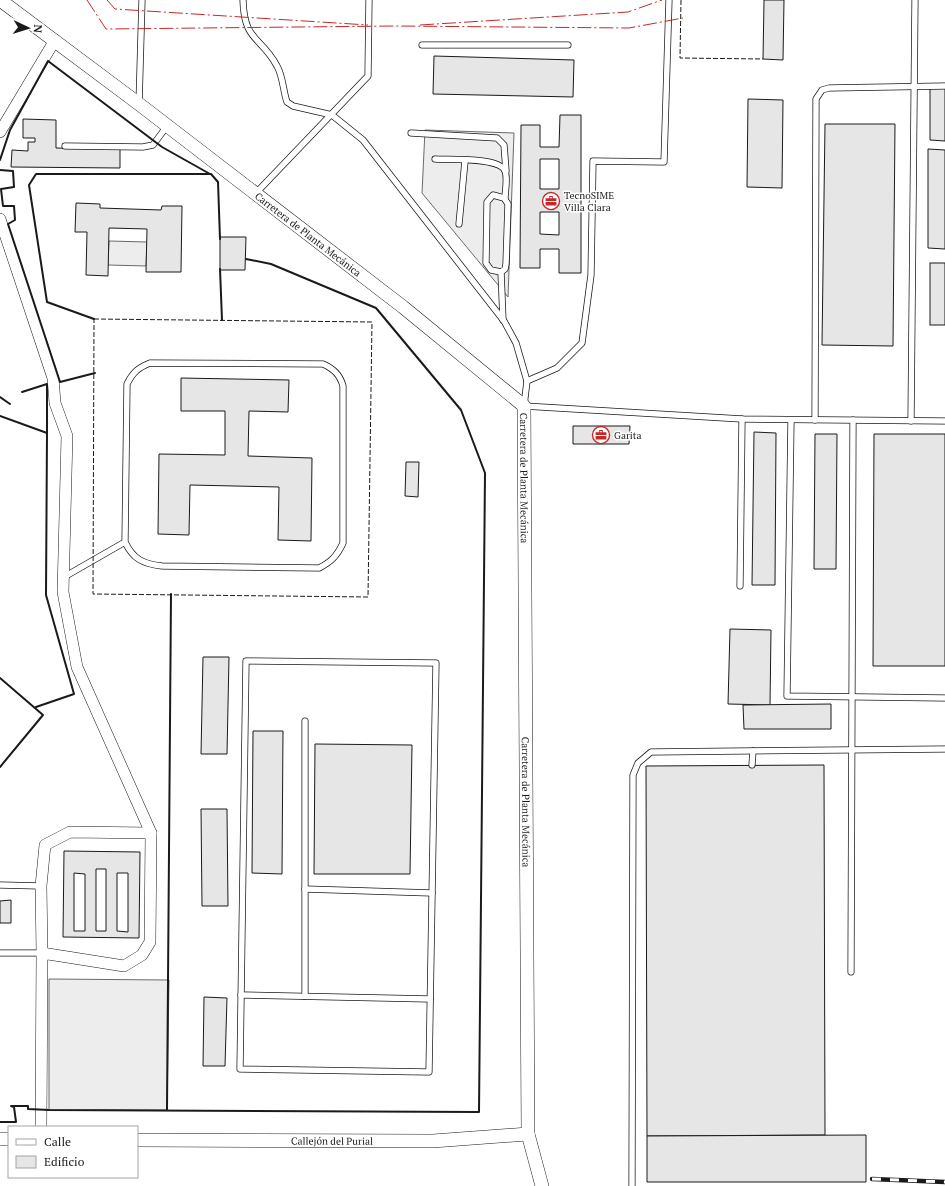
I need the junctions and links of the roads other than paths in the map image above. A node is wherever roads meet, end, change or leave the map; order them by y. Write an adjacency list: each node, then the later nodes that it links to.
1 (0, 0): 7 (street, Carretera de Planta Mecánica)
2 (142, 0): 12 (lane)
3 (243, 0): 13 (lane)
4 (369, 0): 13 (lane)
5 (669, 0): 27 (lane)
6 (915, 0): 10 (lane)
7 (55, 40): 12 (street, Carretera de Planta Mecánica); 15 (street)
8 (422, 45): 9 (lane)
9 (568, 45)
10 (914, 86): 11 (lane); 31 (lane); 33 (lane)
11 (945, 86)
12 (139, 104): 14 (street, Carretera de Planta Mecánica)
13 (332, 115): 21 (lane); 26 (lane)
14 (168, 126): 17 (lane); 21 (street, Carretera de Planta Mecánica)
15 (0, 132)
16 (411, 133): 20 (lane)
17 (65, 146)
18 (435, 159): 19 (lane)
19 (464, 160): 20 (lane); 24 (lane)
20 (506, 171): 22 (lane)
21 (256, 194): 28 (street, Carretera de Planta Mecánica)
22 (505, 199): 25 (lane); 25 (lane)
23 (0, 219): 36 (street)
24 (458, 224)
25 (501, 272): 26 (lane)
26 (504, 321): 27 (lane)
27 (527, 381): 28 (lane)
28 (524, 406): 29 (lane); 57 (street, Carretera de Planta Mecánica)
29 (742, 419): 30 (lane); 37 (lane)
30 (791, 420): 31 (lane); 38 (lane)
31 (815, 420): 32 (lane)
32 (853, 420): 33 (lane); 38 (lane)
33 (911, 421): 34 (lane)
34 (945, 422)
35 (125, 542): 35 (lane); 36 (lane)
36 (64, 577): 45 (street)
37 (740, 586)
38 (852, 696): 39 (lane); 42 (lane)
39 (945, 698)
40 (305, 721): 48 (lane)
41 (945, 749): 42 (lane)
42 (852, 750): 43 (lane); 52 (lane)
43 (753, 751): 44 (lane); 60 (lane)
44 (752, 765)
45 (151, 833): 47 (street); 51 (street)
46 (0, 885): 47 (lane)
47 (41, 886): 51 (street)
48 (305, 889): 49 (lane); 54 (lane)
49 (432, 893): 53 (lane); 55 (lane)
50 (0, 953): 51 (lane)
51 (42, 953): 56 (street)
52 (850, 972)
53 (241, 995): 54 (lane); 55 (lane)
54 (305, 996): 55 (lane)
55 (430, 999)
56 (42, 1126)
57 (528, 1134): 58 (street, Callejón del Purial); 59 (street, Carretera de Planta Mecánica)
58 (138, 1140)
59 (542, 1186)
60 (632, 1186)

